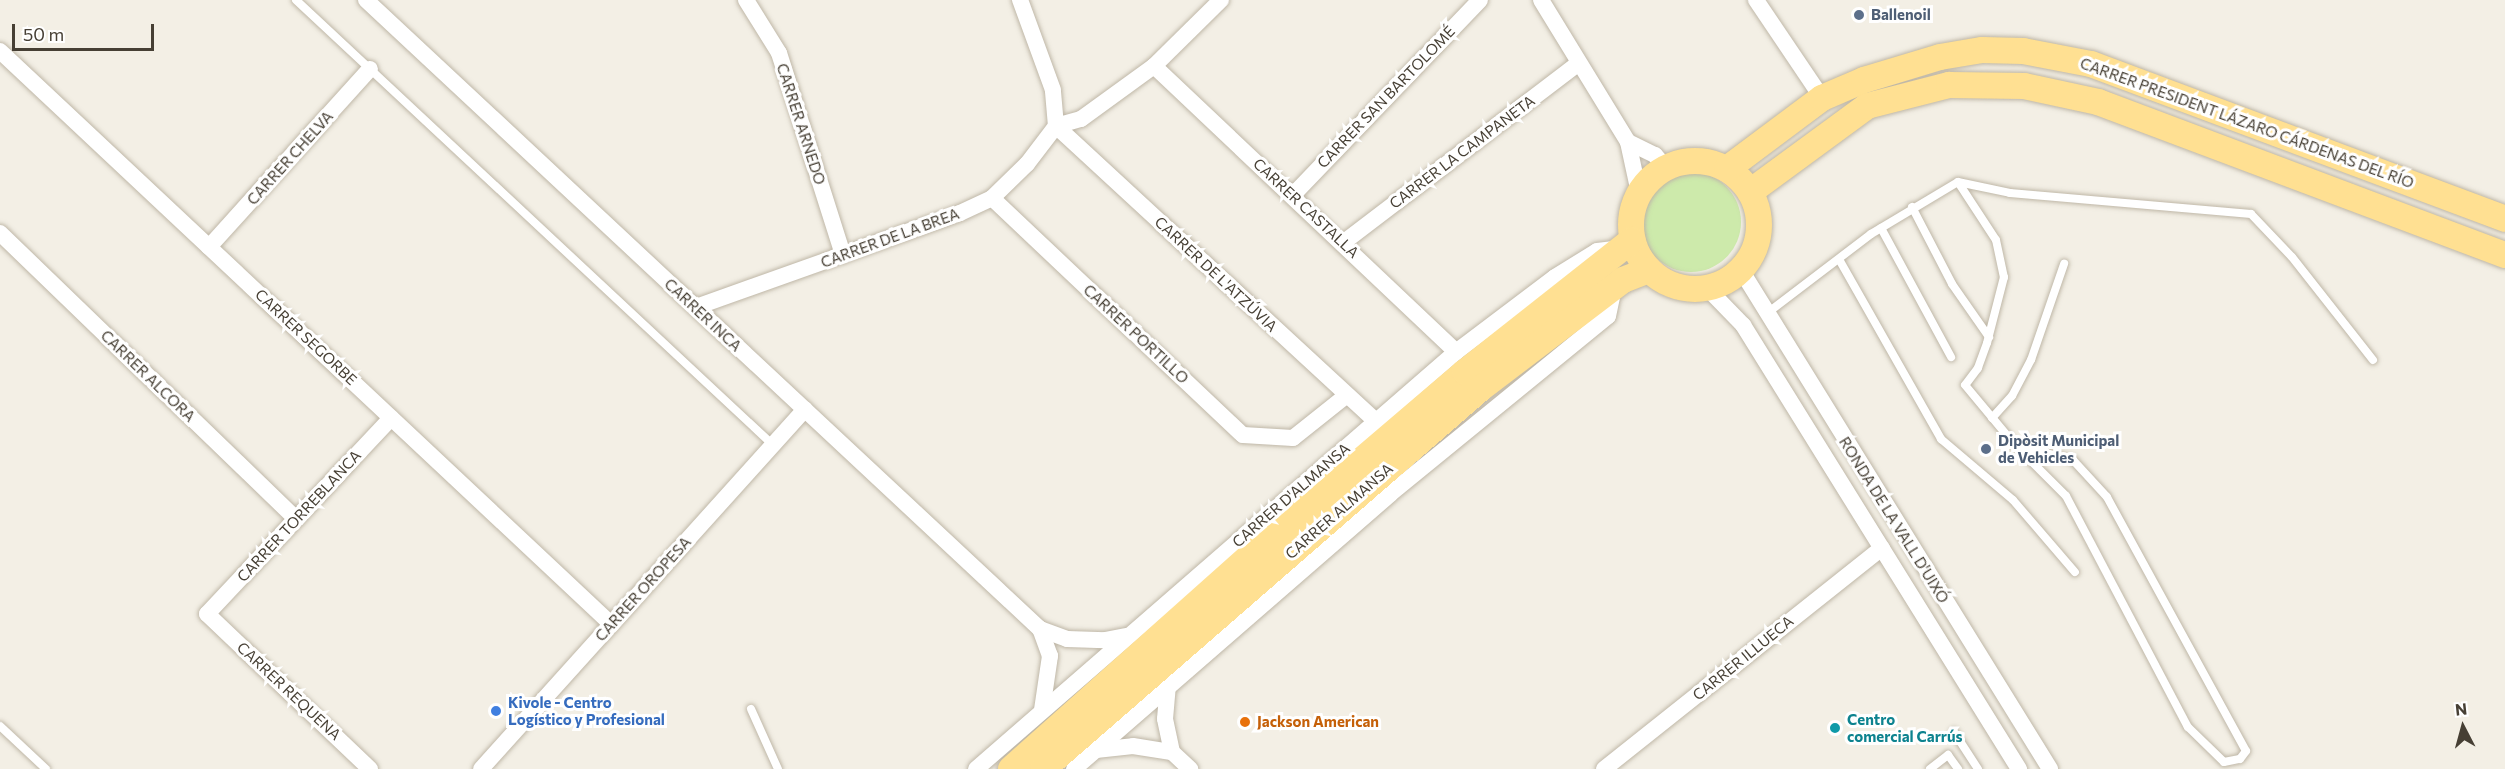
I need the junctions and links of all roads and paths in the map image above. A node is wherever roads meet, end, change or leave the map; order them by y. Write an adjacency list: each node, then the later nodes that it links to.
1 (296, 0): 12 (lane)
2 (366, 0): 38 (street, CARRER INCA)
3 (746, 0): 30 (street, CARRER ARNEDO)
4 (1020, 0): 14 (street)
5 (1221, 0): 11 (street)
6 (1480, 0): 21 (street, CARRER SAN BARTOLOMÉ)
7 (1540, 0): 10 (street)
8 (1756, 0): 13 (street)
9 (0, 51): 29 (street, CARRER SEGORBE)
10 (1579, 63): 15 (street); 27 (street, CARRER LA CAMPANETA)
11 (1154, 66): 14 (street); 21 (street, CARRER CASTALLA)
12 (370, 69): 29 (street, CARRER CHELVA); 49 (lane)
13 (1822, 98): 17 (main road, CARRER PRESIDENT LÁZARO CÁRDENAS DEL RÍO); 24 (main road, CARRER PRESIDENT LÁZARO CÁRDENAS DEL RÍO)
14 (1056, 126): 22 (street, CARRER DE LA BREA); 44 (street, CARRER DE L'ATZÚVIA)
15 (1628, 142): 16 (street); 20 (street)
16 (1665, 167): 17 (main road); 20 (main road)
17 (1727, 169): 19 (main road)
18 (1958, 182): 23 (lane); 40 (lane); 43 (lane)
19 (1750, 192): 31 (main road, CARRER PRESIDENT LÁZARO CÁRDENAS DEL RÍO); 35 (main road)
20 (1638, 193): 28 (main road)
21 (1293, 195): 27 (street, CARRER CASTALLA)
22 (992, 198): 30 (street, CARRER DE LA BREA); 44 (street, CARRER PORTILLO)
23 (1912, 207): 25 (lane); 40 (lane)
24 (2505, 219)
25 (1881, 228): 32 (lane); 42 (lane)
26 (0, 233): 51 (street, CARRER ALCORA)
27 (1344, 242): 41 (street, CARRER CASTALLA)
28 (1627, 244): 34 (main road); 41 (street, CARRER D'ALMANSA); 70 (main road, CARRER D'ALMANSA)
29 (209, 247): 46 (street, CARRER SEGORBE)
30 (843, 255): 38 (street, CARRER DE LA BREA)
31 (2505, 255)
32 (1840, 261): 39 (lane); 53 (lane)
33 (2064, 264): 47 (lane)
34 (1648, 270): 36 (main road, CARRER ALMANSA); 37 (main road)
35 (1741, 270): 37 (main road); 39 (street, RONDA DE LA VALL D'UIXÓ)
36 (1614, 288): 58 (street); 71 (main road, CARRER ALMANSA)
37 (1707, 288): 52 (street, RONDA DE LA VALL D'UIXÓ)
38 (696, 307): 45 (street, CARRER INCA)
39 (1766, 315): 79 (street, RONDA DE LA VALL D'UIXÓ)
40 (1989, 337): 47 (lane)
41 (1456, 352): 48 (street, CARRER D'ALMANSA)
42 (1951, 357)
43 (2373, 360)
44 (1347, 395): 48 (street, CARRER DE L'ATZÚVIA)
45 (805, 409): 49 (street, CARRER OROPESA); 56 (street, CARRER INCA)
46 (391, 418): 51 (street, CARRER TORREBLANCA); 55 (street, CARRER SEGORBE)
47 (1992, 418): 50 (lane)
48 (1376, 421): 57 (street, CARRER D'ALMANSA)
49 (773, 445): 55 (street, CARRER OROPESA)
50 (2015, 445): 50 (lane)
51 (296, 519): 54 (street, CARRER TORREBLANCA)
52 (1882, 548): 74 (street, CARRER ILLUECA); 78 (street, RONDA DE LA VALL D'UIXÓ)
53 (2075, 572)
54 (207, 614): 66 (street, CARRER REQUENA)
55 (611, 624): 67 (street, CARRER OROPESA)
56 (1040, 629): 57 (street); 60 (street)
57 (1130, 635): 60 (street, CARRER D'ALMANSA)
58 (1168, 687): 63 (street); 64 (street)
59 (751, 709): 68 (lane)
60 (1041, 710): 69 (street, CARRER D'ALMANSA)
61 (0, 726): 65 (lane)
62 (1954, 732): 77 (lane)
63 (1096, 750): 64 (street); 72 (street)
64 (1172, 752): 73 (street)
65 (46, 769)
66 (370, 769)
67 (481, 769)
68 (778, 769)
69 (976, 769)
70 (1011, 769)
71 (1043, 769)
72 (1074, 769)
73 (1190, 769)
74 (1604, 769)
75 (1930, 769): 76 (lane)
76 (1958, 769)
77 (1978, 769)
78 (2019, 769)
79 (2050, 769)

